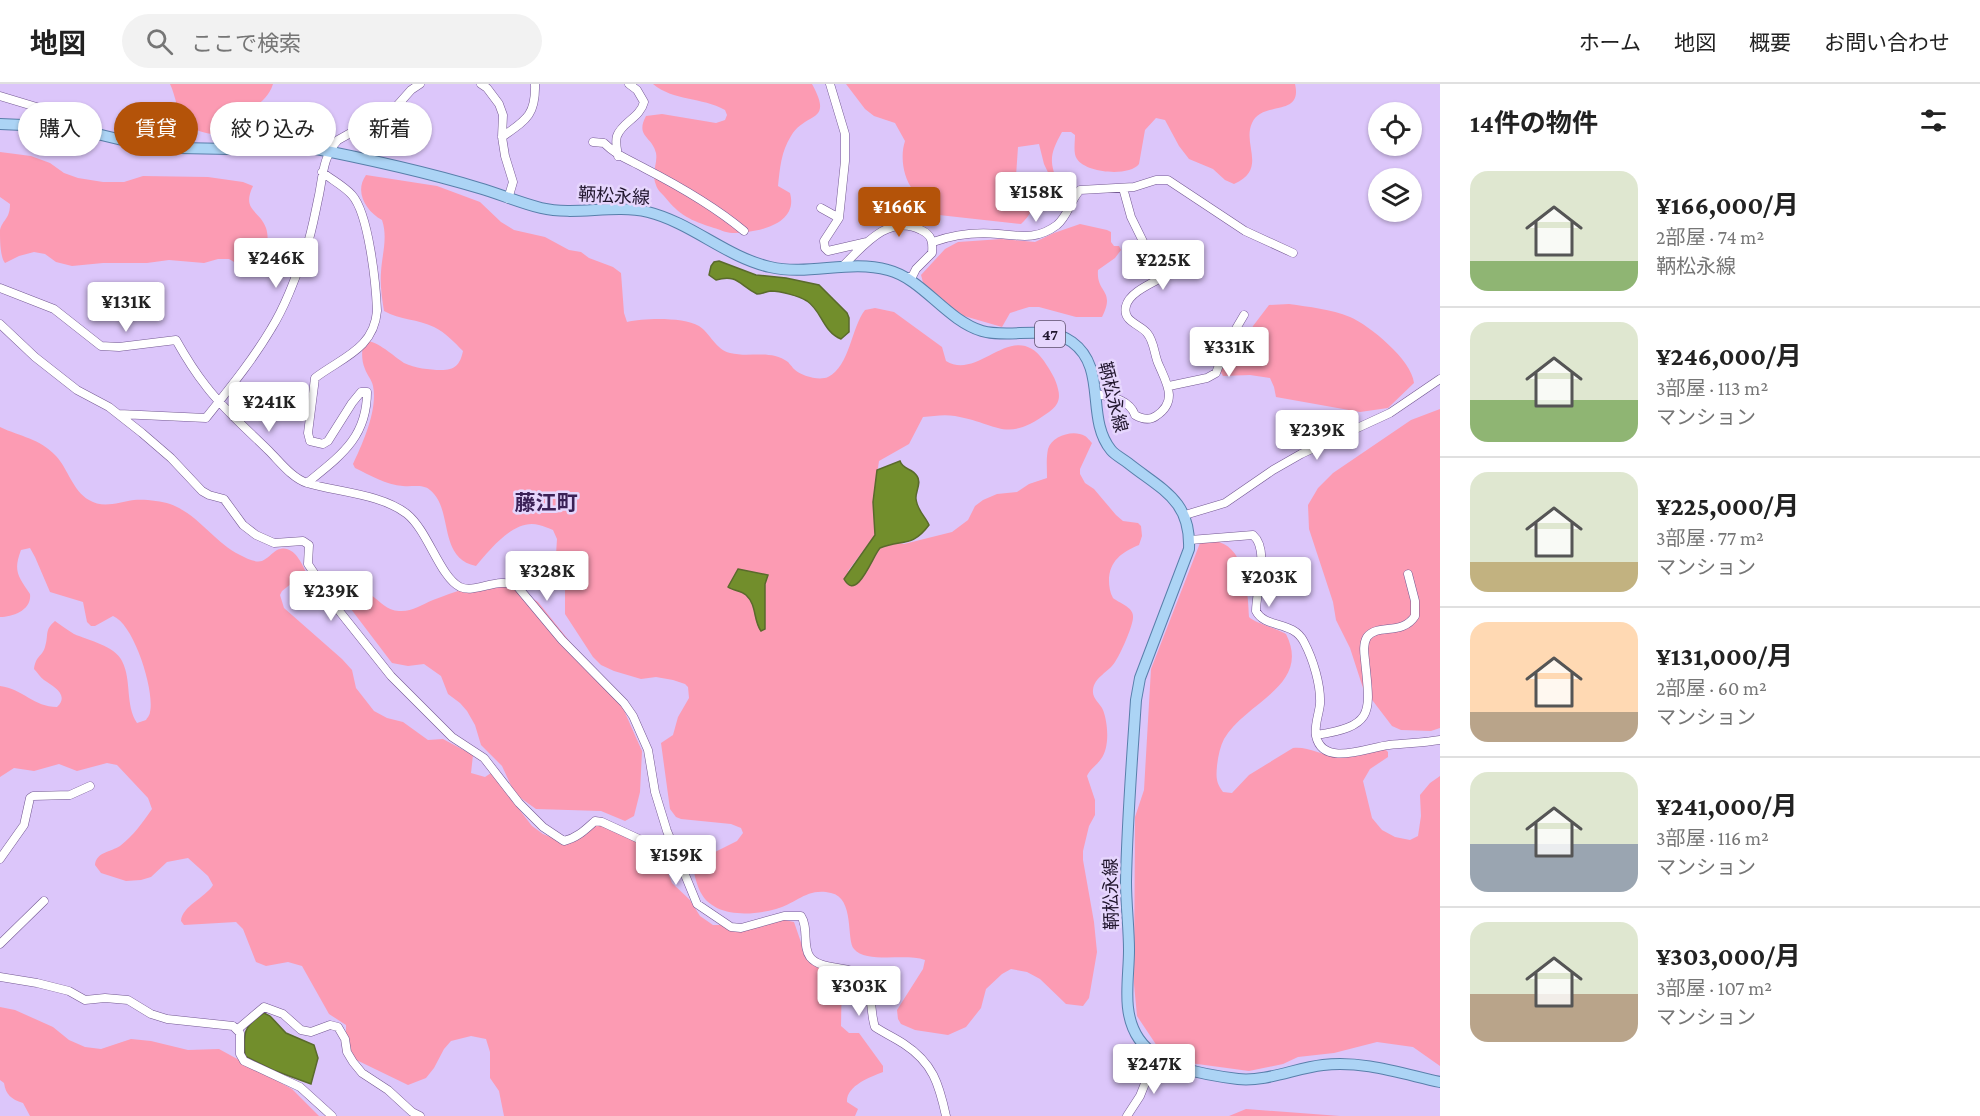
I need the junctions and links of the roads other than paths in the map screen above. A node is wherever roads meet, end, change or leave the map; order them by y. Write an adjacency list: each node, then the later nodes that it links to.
1 (420, 84): 12 (street)
2 (481, 84): 11 (street)
3 (535, 84): 11 (street)
4 (629, 84): 17 (street)
5 (830, 84): 22 (street)
6 (0, 96): 7 (street)
7 (20, 102)
8 (0, 124): 9 (main road, 鞆松永線 / 47)
9 (18, 125)
10 (102, 135): 14 (main road, 鞆松永線 / 47)
11 (502, 137): 20 (street)
12 (336, 142)
13 (593, 142): 17 (street)
14 (210, 149)
15 (336, 153): 20 (main road, 鞆松永線 / 47)
16 (327, 156): 18 (street)
17 (618, 156): 23 (street)
18 (322, 172): 35 (street); 37 (street)
19 (1123, 188): 25 (street); 26 (street); 33 (street)
20 (508, 199): 27 (main road, 鞆松永線 / 47)
21 (821, 208): 22 (street)
22 (839, 218): 24 (street)
23 (744, 231)
24 (867, 242): 25 (street); 27 (street)
25 (933, 242): 28 (street)
26 (1293, 253)
27 (841, 268): 28 (main road, 鞆松永線 / 47)
28 (904, 276): 34 (main road, 鞆松永線 / 47)
29 (0, 288): 35 (street)
30 (1244, 315): 33 (street)
31 (1, 327): 36 (street)
32 (1440, 379): 38 (street)
33 (1169, 386): 34 (street)
34 (1096, 394): 38 (main road, 鞆松永線 / 47)
35 (219, 402): 36 (street); 37 (street)
36 (118, 414): 44 (street)
37 (307, 483): 44 (street)
38 (1185, 515): 39 (main road, 鞆松永線 / 47)
39 (1190, 540): 41 (street); 50 (main road, 鞆松永線 / 47)
40 (1408, 574): 41 (street)
41 (1316, 735): 42 (street)
42 (1440, 740)
43 (90, 786): 45 (street)
44 (676, 856): 54 (street)
45 (0, 859)
46 (44, 901): 47 (street)
47 (0, 944)
48 (0, 977): 49 (street)
49 (238, 1029): 52 (street); 53 (street)
50 (1174, 1064): 51 (main road, 鞆松永線 / 47); 55 (street)
51 (1440, 1082)
52 (332, 1116)
53 (420, 1116)
54 (946, 1116)
55 (1127, 1116)

